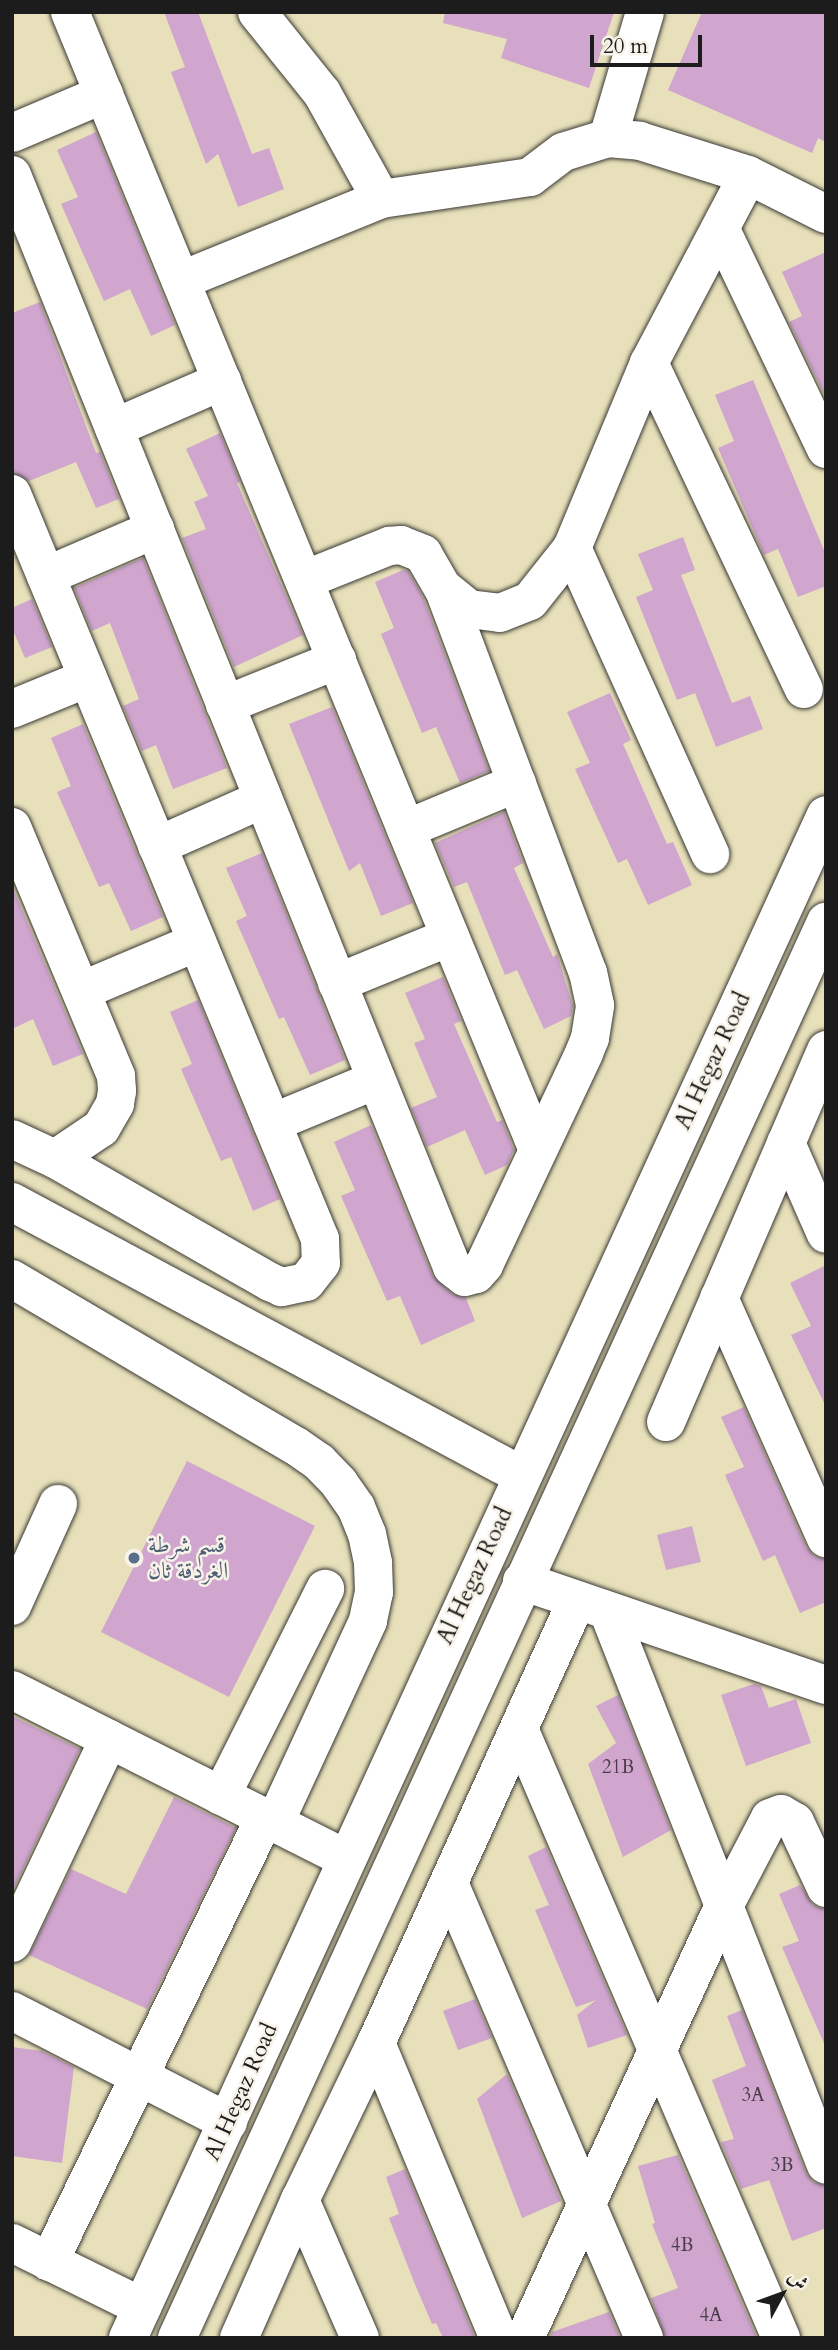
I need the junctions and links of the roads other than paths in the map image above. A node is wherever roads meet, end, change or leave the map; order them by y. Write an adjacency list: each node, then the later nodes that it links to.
1 (70, 12): 4 (street)
2 (257, 12): 9 (street)
3 (645, 12): 6 (street)
4 (104, 94): 5 (street); 12 (street)
5 (12, 133)
6 (608, 138): 8 (street); 9 (street)
7 (12, 175): 15 (street)
8 (748, 175): 10 (street); 11 (street)
9 (381, 199): 12 (street)
10 (826, 214)
11 (721, 230): 13 (street); 16 (street)
12 (183, 279): 14 (street)
13 (649, 363): 19 (street); 25 (street)
14 (222, 381): 15 (street); 21 (street)
15 (114, 428): 18 (street)
16 (826, 449)
17 (12, 494): 20 (street)
18 (155, 529): 20 (street); 26 (street)
19 (572, 548): 22 (street); 34 (street)
20 (46, 576): 24 (street)
21 (304, 580): 22 (street); 23 (street)
22 (443, 588): 28 (street)
23 (337, 660): 26 (street); 32 (street)
24 (88, 678): 27 (street); 33 (street)
25 (804, 689)
26 (225, 705): 29 (street)
27 (12, 709)
28 (517, 783): 32 (street); 45 (street)
29 (263, 799): 33 (street); 38 (street)
30 (826, 815): 52 (street, Al Hegaz Road)
31 (12, 827): 39 (street)
32 (406, 829): 36 (street)
33 (157, 846): 37 (street)
34 (710, 854)
35 (826, 922): 55 (street, Al Hegaz Road)
36 (450, 937): 38 (street); 45 (street)
37 (197, 942): 39 (street); 42 (street)
38 (337, 983): 41 (street)
39 (81, 991): 46 (street)
40 (826, 1049): 44 (street)
41 (376, 1080): 42 (street); 45 (street)
42 (272, 1124): 46 (street)
43 (12, 1139): 46 (street)
44 (786, 1143): 48 (street); 50 (street)
45 (538, 1150)
46 (55, 1159)
47 (12, 1202): 52 (street)
48 (826, 1234)
49 (12, 1279): 64 (street)
50 (719, 1298): 51 (street); 54 (street)
51 (666, 1422)
52 (521, 1475): 65 (street, Al Hegaz Road)
53 (58, 1504): 58 (street)
54 (826, 1538)
55 (522, 1581): 57 (street); 81 (street, Al Hegaz Road)
56 (325, 1589): 63 (street)
57 (592, 1605): 59 (street); 61 (street); 68 (street)
58 (12, 1606)
59 (826, 1685)
60 (12, 1690): 62 (street)
61 (520, 1731): 66 (street); 72 (street)
62 (108, 1739): 63 (street); 69 (street)
63 (221, 1796): 64 (street)
64 (269, 1821): 65 (street); 73 (street)
65 (345, 1859): 74 (street, Al Hegaz Road)
66 (449, 1883): 71 (street); 77 (street)
67 (826, 1888): 68 (street)
68 (724, 1906): 72 (street); 75 (street)
69 (12, 1942)
70 (12, 2011): 73 (street)
71 (376, 2043): 76 (street); 84 (street)
72 (657, 2053): 77 (street); 87 (street)
73 (139, 2076): 74 (street); 79 (street)
74 (228, 2122): 80 (street, Al Hegaz Road)
75 (826, 2165)
76 (300, 2200): 82 (street); 83 (street)
77 (587, 2204): 85 (street); 86 (street)
78 (12, 2243): 79 (street)
79 (50, 2262): 80 (street)
80 (135, 2322)
81 (177, 2338)
82 (239, 2338)
83 (360, 2338)
84 (499, 2338)
85 (525, 2338)
86 (644, 2338)
87 (781, 2338)

